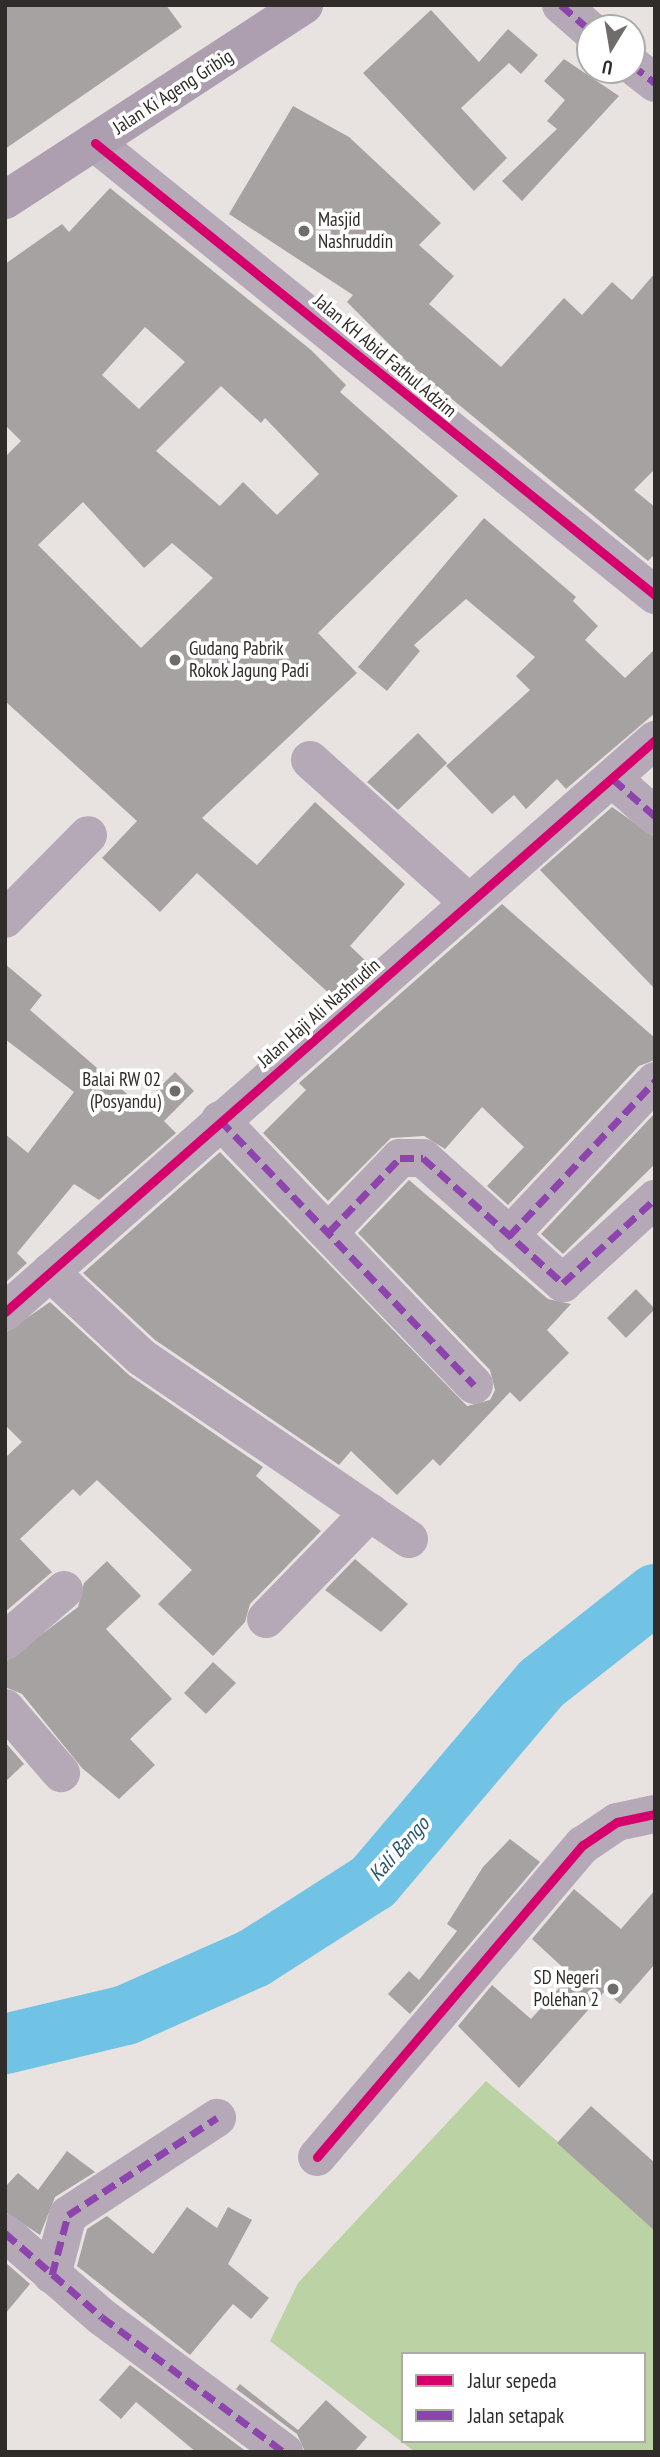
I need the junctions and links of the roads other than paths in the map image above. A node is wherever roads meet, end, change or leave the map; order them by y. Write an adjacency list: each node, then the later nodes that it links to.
1 (304, 5): 4 (main road, Jalan Ki Ageng Gribig)
2 (561, 5): 3 (street)
3 (576, 18)
4 (95, 143): 5 (main road, Jalan Ki Ageng Gribig); 6 (street, Jalan KH Abid Fathul Adzim)
5 (5, 201)
6 (655, 595)
7 (655, 740): 9 (street, Jalan Haji Ali Nashrudin)
8 (310, 760): 12 (street)
9 (612, 779): 10 (street); 12 (street, Jalan Haji Ali Nashrudin)
10 (655, 816)
11 (88, 835): 13 (street)
12 (468, 902): 15 (street, Jalan Haji Ali Nashrudin)
13 (5, 919)
14 (655, 1081): 18 (street)
15 (220, 1120): 17 (street); 19 (street, Jalan Haji Ali Nashrudin)
16 (655, 1199): 18 (street)
17 (329, 1232): 18 (street); 21 (street)
18 (509, 1236)
19 (50, 1272): 20 (street, Jalan Haji Ali Nashrudin); 22 (street)
20 (5, 1312)
21 (474, 1385)
22 (370, 1512): 23 (street); 25 (street)
23 (408, 1539)
24 (64, 1590): 26 (street)
25 (266, 1619)
26 (5, 1641)
27 (5, 1708): 28 (street)
28 (61, 1773)
29 (655, 1814): 31 (street)
30 (217, 2118): 33 (street)
31 (317, 2157)
32 (5, 2233): 33 (street)
33 (52, 2275): 34 (street)
34 (284, 2452)

